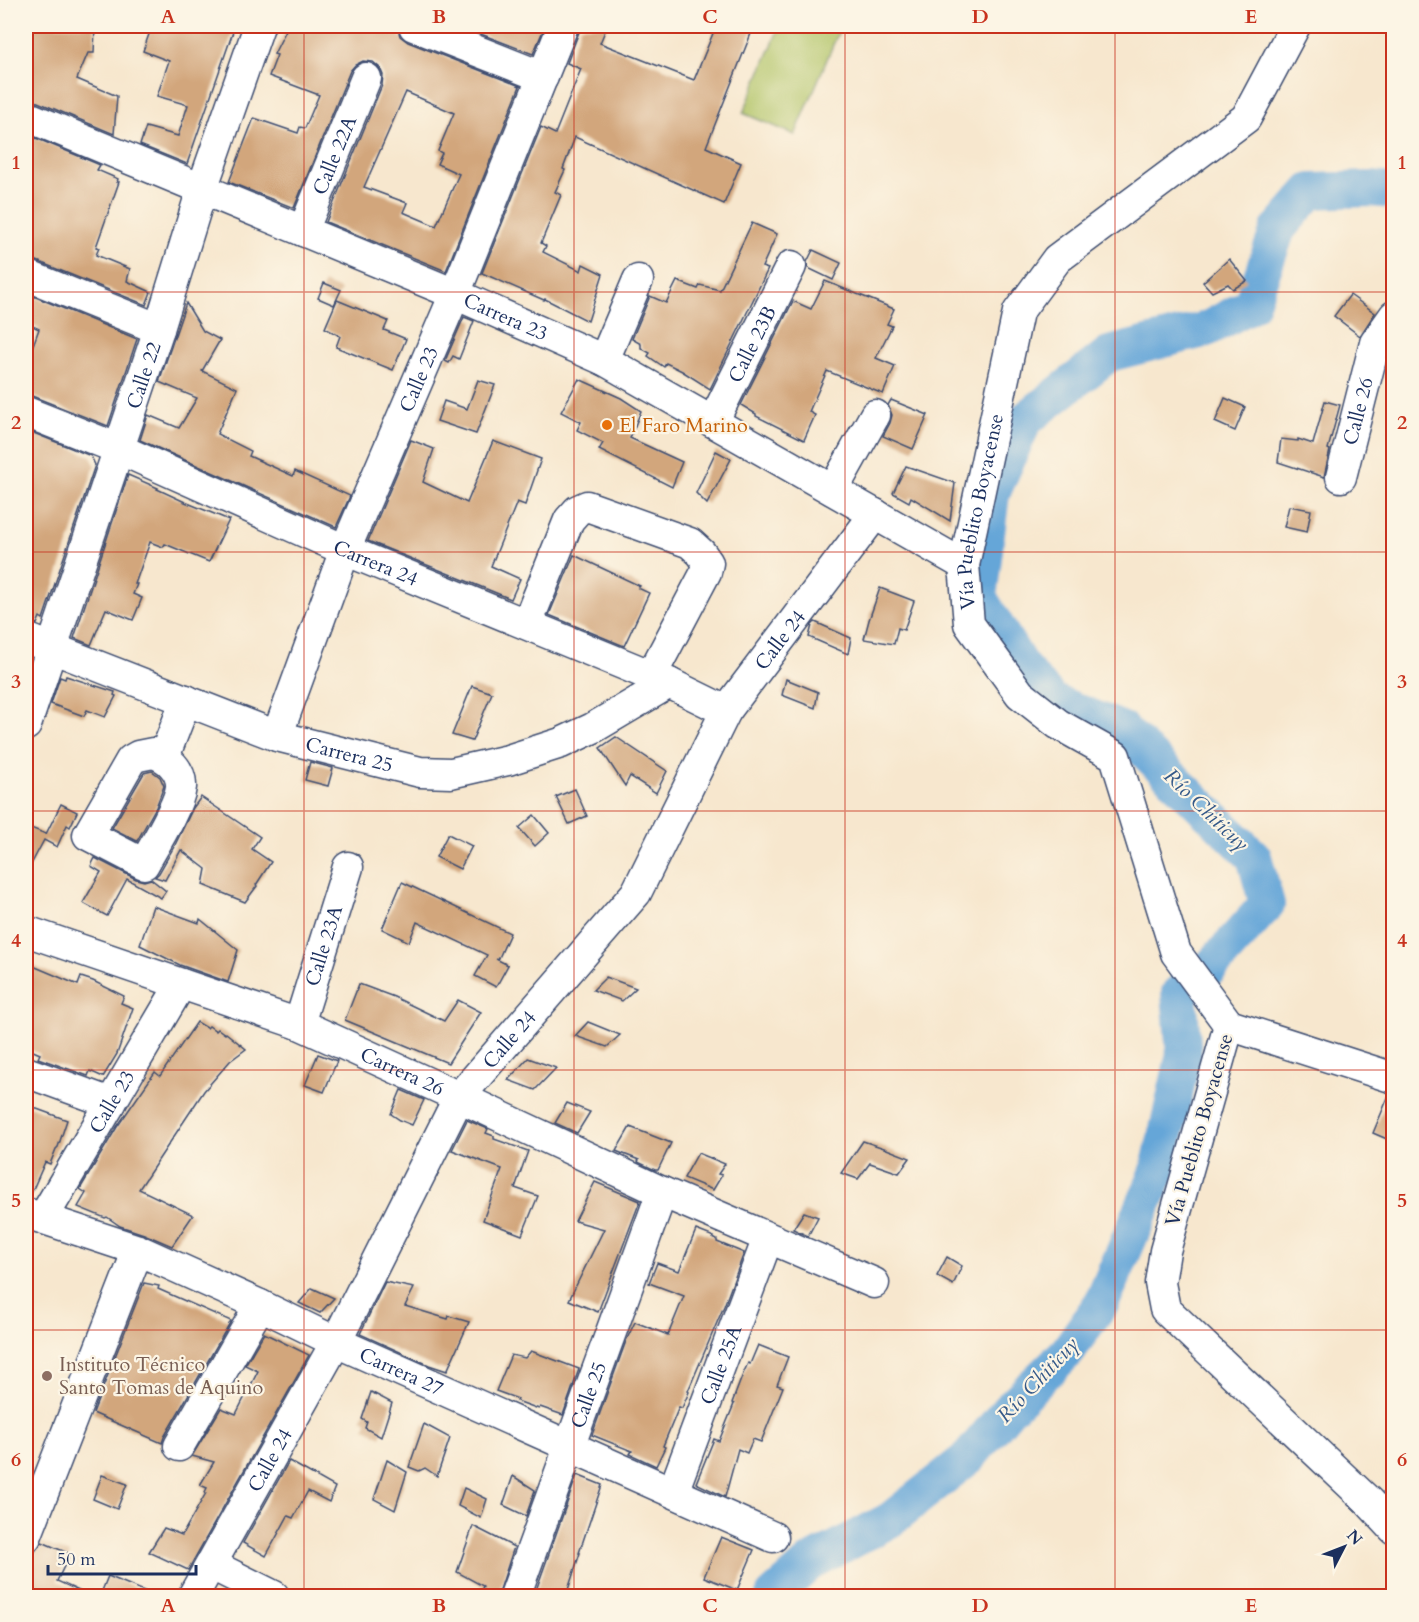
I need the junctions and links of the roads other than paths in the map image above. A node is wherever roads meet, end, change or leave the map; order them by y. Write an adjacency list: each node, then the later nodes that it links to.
1 (260, 26): 8 (street, Calle 22)
2 (414, 26): 5 (street)
3 (564, 26): 5 (street, Calle 23)
4 (1295, 26): 25 (street, Vía Pueblito Boyacense)
5 (543, 77): 13 (street, Calle 23)
6 (366, 78): 9 (street, Calle 22A)
7 (26, 116): 8 (street, Carrera 23)
8 (201, 189): 9 (street, Carrera 23); 15 (street, Calle 22)
9 (303, 231): 13 (street, Carrera 23)
10 (791, 266): 19 (street, Calle 23B)
11 (26, 275): 15 (street)
12 (638, 280): 16 (street)
13 (455, 294): 16 (street, Carrera 23); 24 (street, Calle 23)
14 (1394, 316): 21 (street, Calle 26)
15 (159, 329): 20 (street, Calle 22)
16 (604, 360): 19 (street, Carrera 23)
17 (26, 412): 20 (street, Carrera 24)
18 (875, 415): 22 (street)
19 (713, 422): 22 (street, Carrera 23)
20 (118, 449): 24 (street, Carrera 24); 27 (street, Calle 22)
21 (1341, 477)
22 (833, 490): 23 (street, Carrera 23)
23 (874, 514): 25 (street, Carrera 23); 30 (street, Calle 24)
24 (345, 550): 26 (street, Carrera 24); 32 (street, Calle 23)
25 (964, 565): 38 (street, Vía Pueblito Boyacense)
26 (527, 624): 28 (street, Carrera 24); 28 (street)
27 (38, 643): 29 (street, Carrera 25); 31 (street, Calle 22)
28 (660, 679): 30 (street, Carrera 24); 32 (street, Carrera 25)
29 (186, 700): 32 (street, Carrera 25); 33 (street)
30 (726, 711): 41 (street, Calle 24)
31 (26, 725)
32 (277, 736)
33 (164, 757)
34 (348, 867): 37 (street, Calle 23A)
35 (26, 931): 36 (street, Carrera 26)
36 (181, 984): 37 (street, Carrera 26); 42 (street, Calle 23)
37 (299, 1024): 41 (street, Carrera 26)
38 (1229, 1025): 40 (street); 53 (street, Vía Pueblito Boyacense)
39 (26, 1071): 42 (street)
40 (1394, 1078)
41 (459, 1097): 43 (street, Carrera 26); 49 (street, Calle 24)
42 (111, 1103): 44 (street, Calle 23)
43 (662, 1192): 45 (street, Carrera 26); 50 (street, Calle 25)
44 (34, 1216): 46 (street, Carrera 27)
45 (768, 1238): 47 (street, Carrera 26); 52 (street, Calle 25A)
46 (138, 1250): 48 (street, Carrera 27); 54 (street)
47 (874, 1283)
48 (260, 1305): 49 (street, Carrera 27); 51 (street)
49 (336, 1342): 50 (street, Carrera 27); 56 (street, Calle 24)
50 (570, 1445): 52 (street, Carrera 27); 59 (street, Calle 25)
51 (179, 1446)
52 (673, 1491): 55 (street, Carrera 27)
53 (1394, 1528)
54 (26, 1537)
55 (773, 1537)
56 (212, 1565): 57 (street, Calle 24); 58 (street)
57 (193, 1596)
58 (274, 1596)
59 (515, 1596)

